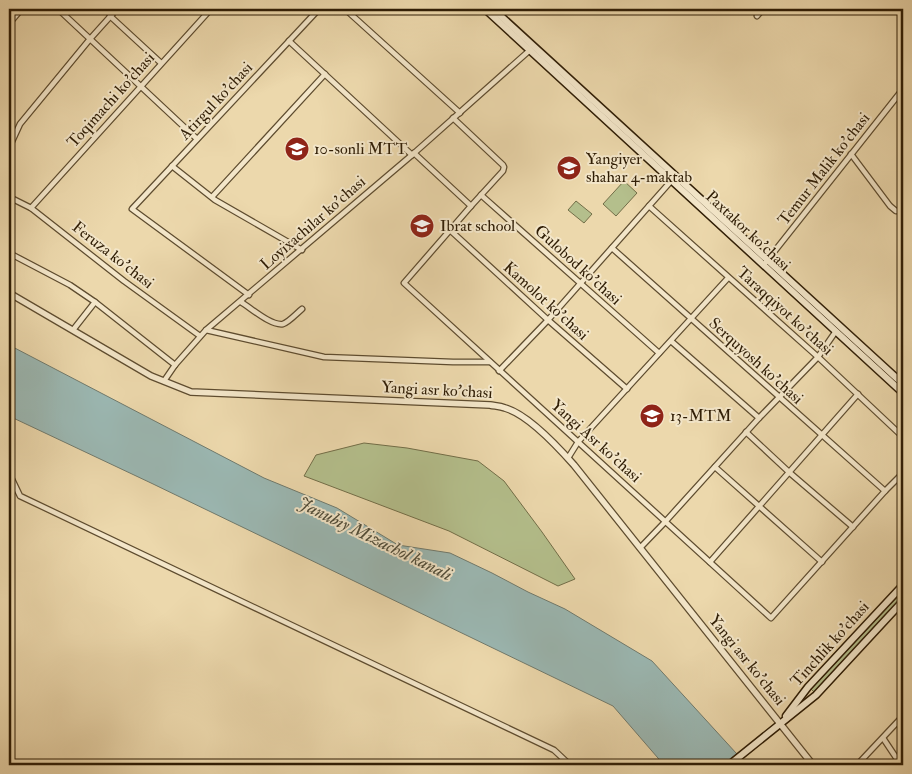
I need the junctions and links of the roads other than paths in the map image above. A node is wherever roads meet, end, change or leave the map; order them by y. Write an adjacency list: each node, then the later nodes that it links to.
1 (21, 9): 12 (street)
2 (58, 9): 13 (street)
3 (117, 9): 10 (street)
4 (211, 9): 16 (street, Toqimachi ko'chasi)
5 (319, 9): 14 (street, Atirgul ko'chasi)
6 (345, 9): 20 (street)
7 (485, 9): 15 (main road, Paxtakor ko'chasi)
8 (493, 9): 39 (main road, Paxtakor ko'chasi)
9 (763, 9): 11 (street)
10 (110, 16): 13 (street); 16 (street)
11 (757, 16)
12 (9, 22)
13 (90, 38): 18 (street); 23 (street)
14 (289, 41): 17 (street); 22 (street, Atirgul ko'chasi)
15 (530, 50): 20 (street, Loyixachilar ko'chasi); 27 (main road, Paxtakor ko'chasi)
16 (161, 63): 18 (street, Toqimachi ko'chasi)
17 (325, 74): 24 (street); 30 (street)
18 (140, 86): 22 (street); 33 (street, Toqimachi ko'chasi)
19 (903, 89): 25 (street, Temur Malik ko'chasi)
20 (460, 113): 21 (street, Loyixachilar ko'chasi)
21 (454, 118): 24 (street, Loyixachilar ko'chasi); 28 (street)
22 (197, 139): 26 (street, Atirgul ko'chasi)
23 (9, 148)
24 (413, 154): 31 (street); 37 (street, Loyixachilar ko'chasi)
25 (851, 154): 34 (street); 39 (street, Temur Malik ko'chasi)
26 (172, 166): 30 (street); 43 (street, Atirgul ko'chasi)
27 (672, 180): 32 (street); 39 (main road, Paxtakor ko'chasi)
28 (481, 195): 31 (street); 41 (street, Gulobod ko'chasi)
29 (9, 197): 33 (street, Feruza ko'chasi)
30 (212, 197): 37 (street)
31 (471, 206): 35 (street)
32 (649, 206): 36 (street); 40 (street, Taraqqiyot ko'chasi)
33 (31, 208): 52 (street, Feruza ko'chasi)
34 (903, 208)
35 (450, 230): 48 (street, Kamolot ko'chasi); 56 (street, Yangi Asr ko'chasi)
36 (612, 248): 41 (street); 47 (street, Serquyosh ko'chasi)
37 (302, 250): 43 (street, Loyixachilar ko'chasi)
38 (9, 253): 44 (street)
39 (766, 262): 51 (main road, Paxtakor ko'chasi); 60 (main road, Paxtakor ko'chasi)
40 (728, 278): 47 (street); 55 (street, Taraqqiyot ko'chasi)
41 (580, 284): 48 (street); 54 (street, Gulobod ko'chasi)
42 (9, 293): 49 (street, Yangi asr ko'chasi)
43 (249, 295): 45 (street, Loyixachilar ko'chasi)
44 (95, 302): 49 (street); 57 (street)
45 (241, 302): 46 (street); 50 (street, Loyixachilar ko'chasi)
46 (302, 309)
47 (690, 318): 53 (street); 64 (street, Serquyosh ko'chasi)
48 (548, 320): 58 (street); 61 (street, Kamolot ko'chasi)
49 (73, 330): 59 (street, Yangi asr ko'chasi)
50 (206, 330): 52 (street, Loyixachilar ko'chasi); 56 (street)
51 (836, 331): 55 (street); 62 (main road, Paxtakor ko'chasi)
52 (200, 336): 57 (street, Loyixachilar ko'chasi)
53 (670, 341): 54 (street); 65 (street)
54 (659, 353): 61 (street)
55 (818, 357): 63 (street, Taraqqiyot ko'chasi); 64 (street)
56 (490, 362): 58 (street, Yangi Asr ko'chasi)
57 (175, 365): 59 (street, Loyixachilar ko'chasi)
58 (499, 371): 69 (street, Yangi Asr ko'chasi)
59 (164, 381): 70 (street, Yangi asr ko'chasi)
60 (903, 384)
61 (627, 389): 69 (street)
62 (903, 393)
63 (858, 394): 67 (street); 68 (street, Taraqqiyot ko'chasi)
64 (779, 397): 65 (street); 67 (street, Serquyosh ko'chasi)
65 (759, 418): 66 (street)
66 (746, 432): 71 (street); 73 (street)
67 (822, 436): 73 (street); 75 (street, Serquyosh ko'chasi)
68 (903, 436)
69 (578, 442): 70 (street); 77 (street, Yangi Asr ko'chasi)
70 (568, 458): 79 (street, Yangi asr ko'chasi)
71 (715, 467): 76 (street); 77 (street)
72 (9, 473): 87 (street)
73 (790, 473): 76 (street); 78 (street)
74 (903, 473): 75 (street)
75 (885, 491): 78 (street)
76 (760, 507): 80 (street); 81 (street)
77 (665, 522): 79 (street); 80 (street, Yangi Asr ko'chasi)
78 (853, 527): 81 (street)
79 (640, 548): 85 (street, Yangi asr ko'chasi)
80 (710, 562): 81 (street, Yangi Asr ko'chasi)
81 (822, 562)
82 (903, 584): 85 (main road, Tinchlik ko'chasi)
83 (903, 601): 85 (main road, Tinchlik ko'chasi)
84 (903, 716): 86 (street)
85 (780, 724): 88 (main road, Tinchlik ko'chasi); 89 (street, Yangi asr ko'chasi)
86 (883, 738): 90 (street); 91 (street)
87 (570, 765)
88 (729, 765)
89 (812, 765)
90 (857, 765)
91 (901, 765)

